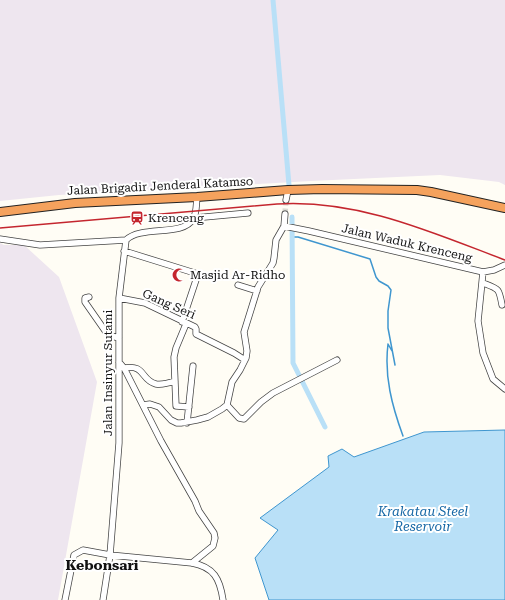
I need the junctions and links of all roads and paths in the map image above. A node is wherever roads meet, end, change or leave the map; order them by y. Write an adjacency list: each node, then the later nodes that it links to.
1 (290, 190): 2 (highway, Jalan Brigadir Jenderal Katamso); 3 (street); 4 (highway, Jalan Brigadir Jenderal Katamso)
2 (197, 197): 5 (highway, Jalan Brigadir Jenderal Katamso); 8 (street)
3 (286, 200)
4 (505, 208)
5 (0, 212)
6 (248, 213): 8 (street)
7 (285, 214): 9 (street)
8 (194, 218): 11 (street)
9 (287, 227): 14 (street, Jalan Waduk Krenceng); 17 (street)
10 (0, 239): 11 (street)
11 (126, 240): 12 (street, Jalan Insinyur Sutami)
12 (124, 251): 19 (street, Jalan Insinyur Sutami); 21 (street)
13 (505, 265): 14 (street)
14 (484, 272): 15 (street, Jalan Waduk Krenceng)
15 (483, 283): 20 (street); 29 (street, Jalan Waduk Krenceng)
16 (238, 285): 17 (street)
17 (257, 291): 23 (street)
18 (89, 297): 22 (street)
19 (119, 298): 21 (street, Gang Seri); 22 (street, Jalan Insinyur Sutami)
20 (502, 305)
21 (184, 323): 23 (street, Gang Seri); 28 (street)
22 (119, 338): 25 (street, Jalan Insinyur Sutami)
23 (245, 360): 31 (street)
24 (337, 360): 31 (street)
25 (119, 362): 27 (street); 34 (street, Jalan Insinyur Sutami)
26 (193, 366): 32 (street)
27 (124, 368): 28 (street); 30 (street)
28 (175, 381): 32 (street)
29 (505, 389)
30 (143, 405): 33 (street); 35 (street)
31 (227, 405): 33 (street)
32 (189, 407): 33 (street)
33 (186, 423)
34 (110, 555): 35 (street); 36 (street); 37 (street, Jalan Insinyur Sutami)
35 (192, 563): 38 (street)
36 (66, 600)
37 (103, 600)
38 (223, 600)

